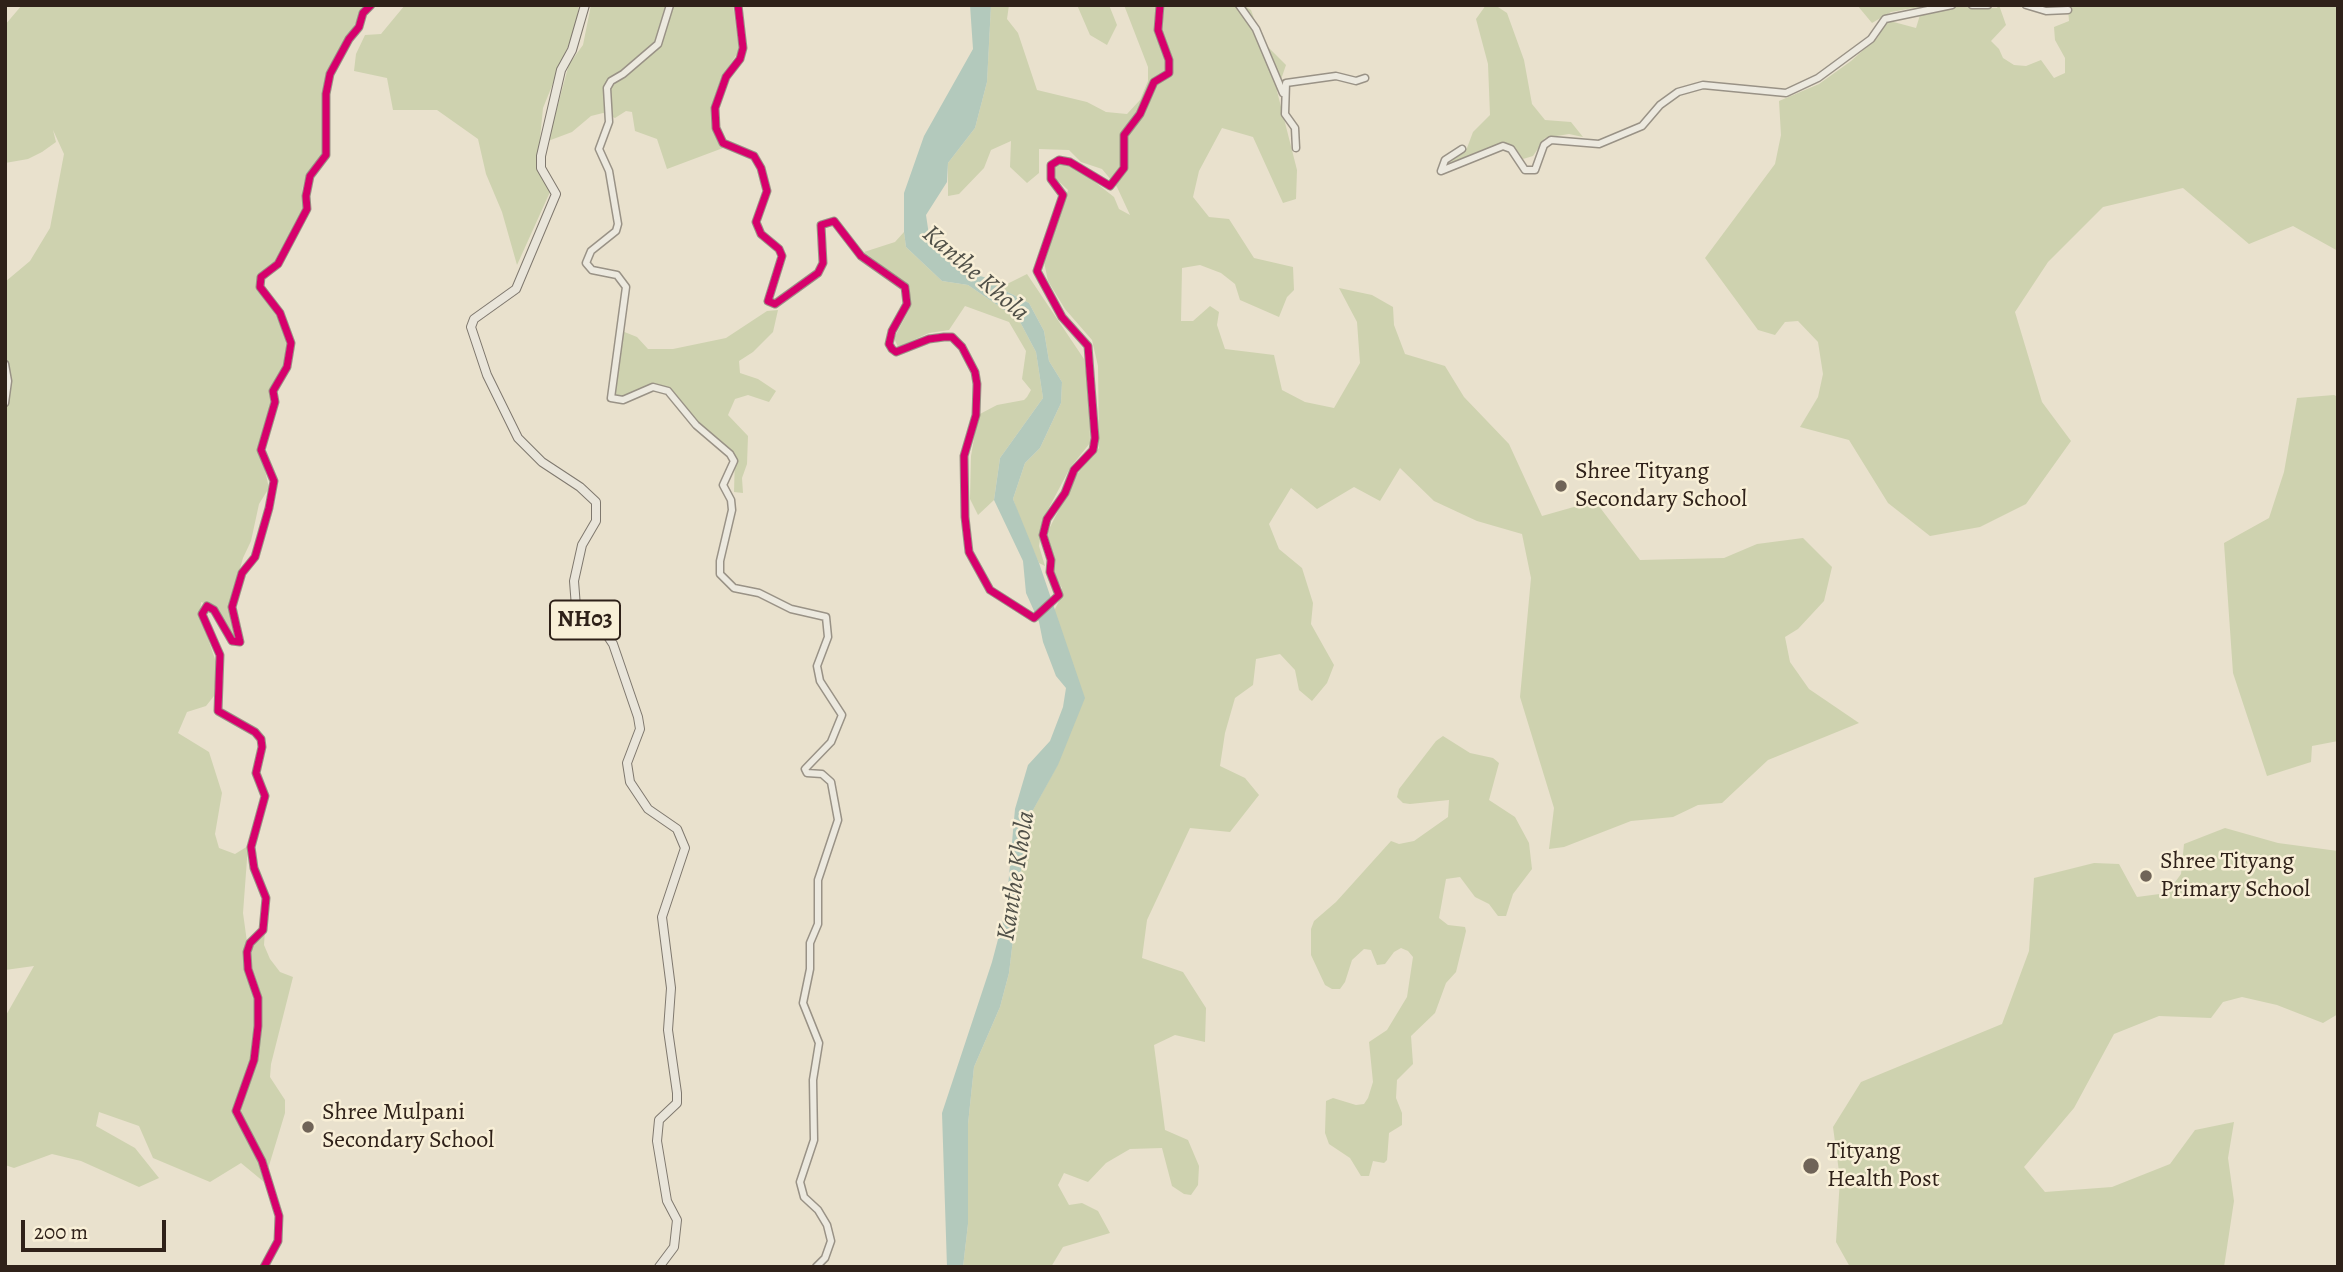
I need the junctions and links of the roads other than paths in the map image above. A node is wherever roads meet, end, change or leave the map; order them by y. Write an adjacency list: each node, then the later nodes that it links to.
1 (371, 5): 18 (street)
2 (585, 5): 19 (main road, NH03)
3 (670, 5): 20 (street)
4 (738, 5): 5 (street)
5 (1160, 5)
6 (1239, 5): 13 (street)
7 (1952, 5): 15 (street)
8 (1972, 5): 9 (street)
9 (1988, 5)
10 (2026, 5): 11 (street)
11 (2068, 10)
12 (1365, 78): 13 (street)
13 (1284, 94): 14 (street)
14 (1296, 148)
15 (1462, 149)
16 (5, 364): 17 (street)
17 (5, 402)
18 (264, 1267)
19 (659, 1267)
20 (816, 1267)

